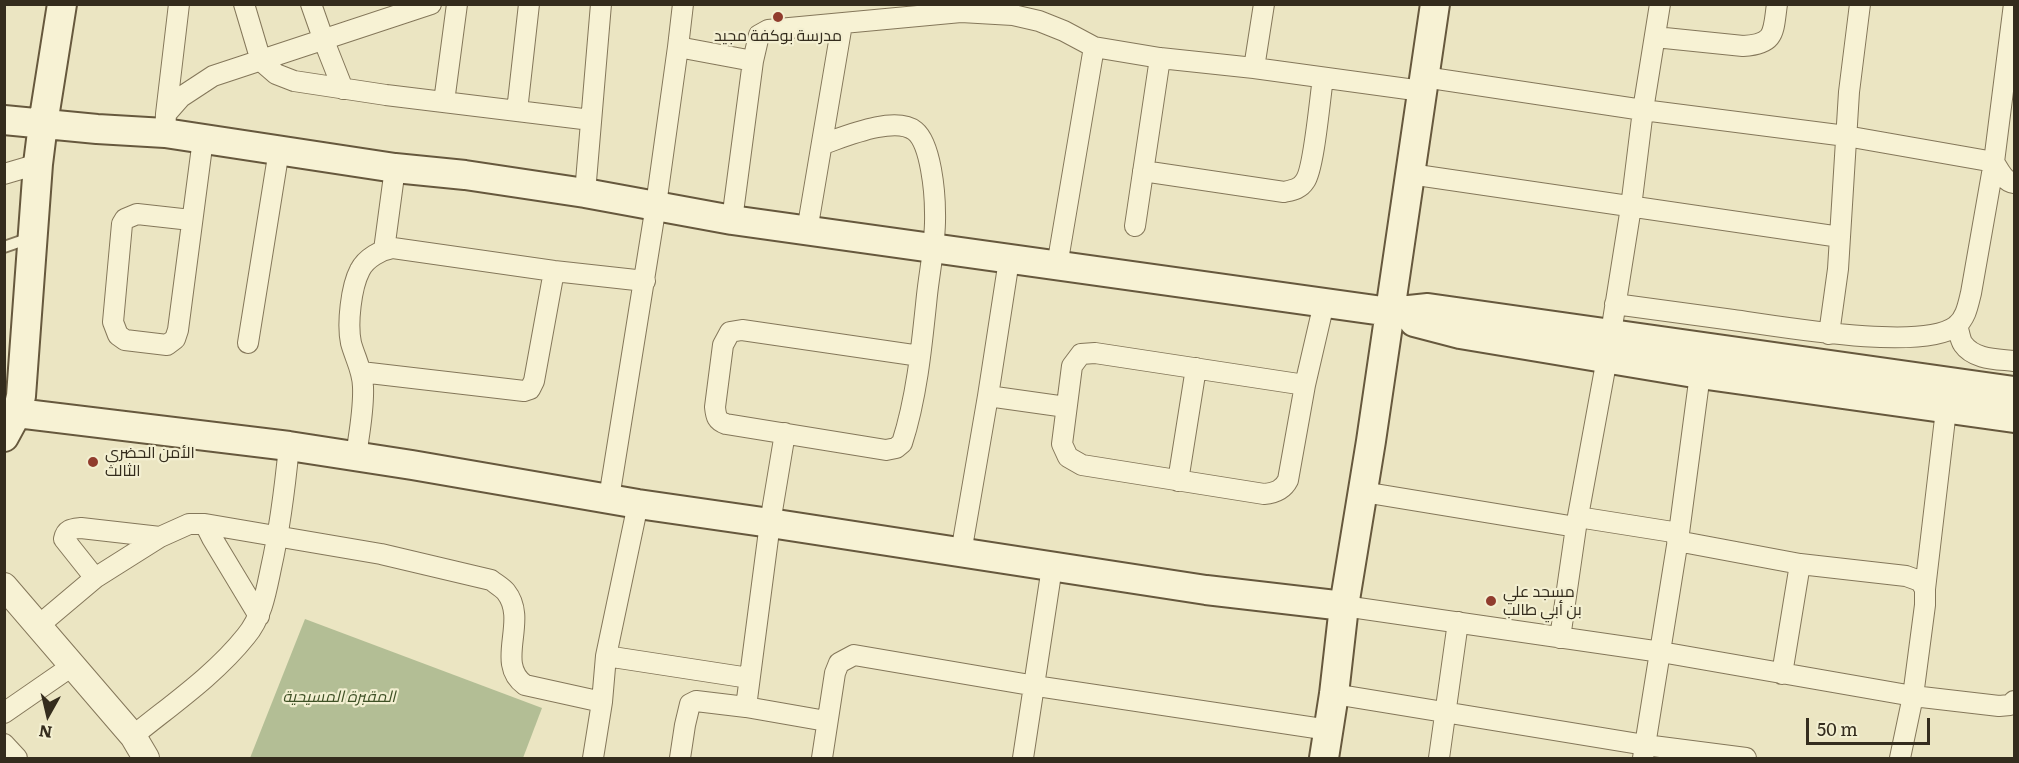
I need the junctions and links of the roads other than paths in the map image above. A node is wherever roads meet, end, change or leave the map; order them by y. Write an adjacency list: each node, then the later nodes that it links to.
1 (62, 4): 33 (main road)
2 (179, 4): 34 (street)
3 (244, 4): 22 (street)
4 (311, 4): 18 (street)
5 (431, 4): 18 (street)
6 (457, 4): 28 (street)
7 (529, 4): 30 (street)
8 (601, 4): 32 (street)
9 (683, 4): 19 (street)
10 (1264, 4): 24 (street)
11 (1435, 4): 26 (main road)
12 (1660, 4): 17 (street)
13 (1778, 4): 17 (street)
14 (1860, 4): 35 (street)
15 (2014, 4): 39 (street)
16 (843, 24): 20 (street); 23 (street); 37 (street)
17 (1655, 37): 29 (street)
18 (324, 41): 22 (street); 27 (street)
19 (678, 47): 23 (street); 47 (street)
20 (1094, 48): 21 (street); 59 (street)
21 (1160, 58): 24 (street); 42 (street)
22 (261, 61): 27 (street); 34 (street)
23 (753, 61): 50 (street)
24 (1254, 68): 25 (street)
25 (1323, 78): 26 (street); 42 (street)
26 (1423, 84): 29 (street); 44 (main road)
27 (343, 89): 28 (street)
28 (444, 102): 30 (street)
29 (1643, 110): 35 (street); 48 (street)
30 (517, 111): 32 (street)
31 (4, 120): 33 (main road)
32 (591, 120): 46 (street)
33 (43, 124): 34 (main road); 40 (main road)
34 (165, 124): 36 (main road)
35 (1846, 136): 39 (street); 54 (street)
36 (203, 139): 38 (main road); 49 (street)
37 (823, 144): 52 (street); 56 (street)
38 (279, 150): 41 (main road); 67 (street)
39 (1994, 162): 45 (street); 65 (street)
40 (38, 165): 43 (street); 53 (main road)
41 (395, 168): 46 (main road); 57 (street)
42 (1143, 171): 51 (street)
43 (4, 174)
44 (1410, 174): 48 (street); 64 (main road)
45 (2014, 183)
46 (585, 193): 47 (main road)
47 (656, 205): 50 (main road); 61 (street)
48 (1631, 207): 54 (street); 63 (street)
49 (191, 220): 49 (street)
50 (732, 220): 52 (main road)
51 (1135, 226)
52 (807, 231): 56 (main road)
53 (33, 236): 55 (lane); 80 (main road)
54 (1840, 237): 66 (street)
55 (4, 247)
56 (933, 248): 58 (main road); 69 (street)
57 (384, 250): 60 (street); 72 (street)
58 (1009, 260): 59 (main road); 76 (street)
59 (1057, 266): 62 (main road)
60 (554, 271): 61 (street); 72 (street)
61 (645, 281): 86 (street)
62 (1324, 303): 64 (main road); 74 (street)
63 (1615, 304): 66 (street); 68 (street)
64 (1390, 312): 68 (main road); 85 (main road)
65 (1957, 325): 66 (street); 70 (street)
66 (1828, 334)
67 (248, 343)
68 (1608, 345): 73 (main road); 75 (main road); 88 (street)
69 (920, 356): 81 (street); 81 (street)
70 (2014, 362)
71 (1196, 368): 74 (street); 77 (street); 84 (street)
72 (362, 372): 83 (street)
73 (1700, 374): 78 (main road); 93 (street)
74 (1305, 385): 84 (street)
75 (2014, 391)
76 (988, 396): 77 (street); 94 (street)
77 (1066, 407): 84 (street)
78 (1946, 410): 79 (main road); 99 (street)
79 (2014, 418)
80 (11, 425): 82 (main road)
81 (785, 433): 89 (street)
82 (289, 446): 83 (main road); 91 (street)
83 (356, 456): 86 (main road)
84 (1178, 481)
85 (1363, 492): 88 (street); 100 (main road)
86 (609, 498): 87 (main road)
87 (638, 504): 89 (main road); 106 (street)
88 (1577, 522): 93 (street); 104 (street)
89 (770, 523): 94 (main road); 109 (street)
90 (205, 524): 91 (street); 92 (street); 101 (street)
91 (278, 535): 101 (street); 114 (street)
92 (160, 537): 97 (street); 97 (street)
93 (1678, 537): 95 (street); 105 (street)
94 (962, 553): 96 (main road)
95 (1800, 564): 99 (street); 108 (street)
96 (1053, 567): 100 (main road); 110 (street)
97 (94, 578): 103 (street)
98 (4, 586): 103 (street)
99 (1925, 589): 112 (street)
100 (1344, 606): 102 (street); 111 (main road)
101 (259, 616): 120 (street)
102 (1458, 622): 104 (street); 116 (street)
103 (38, 626): 107 (street)
104 (1560, 638): 105 (street)
105 (1661, 652): 108 (street); 122 (street)
106 (606, 656): 109 (street); 114 (street)
107 (72, 666): 117 (street); 120 (street)
108 (1782, 674): 112 (street)
109 (749, 678): 115 (street)
110 (1036, 686): 118 (street); 119 (street); 128 (street)
111 (1334, 694): 116 (street); 119 (main road)
112 (1913, 696): 113 (street); 132 (street)
113 (2014, 701)
114 (602, 702): 125 (street)
115 (746, 708): 118 (street); 126 (street)
116 (1446, 711): 122 (street); 130 (street)
117 (4, 713)
118 (826, 721): 127 (street)
119 (1329, 730): 129 (main road)
120 (133, 736): 124 (street)
121 (4, 744): 123 (street)
122 (1644, 752): 131 (street)
123 (17, 759)
124 (146, 759)
125 (593, 759)
126 (680, 759)
127 (822, 759)
128 (1023, 759)
129 (1324, 759)
130 (1439, 759)
131 (1746, 759)
132 (1900, 759)

